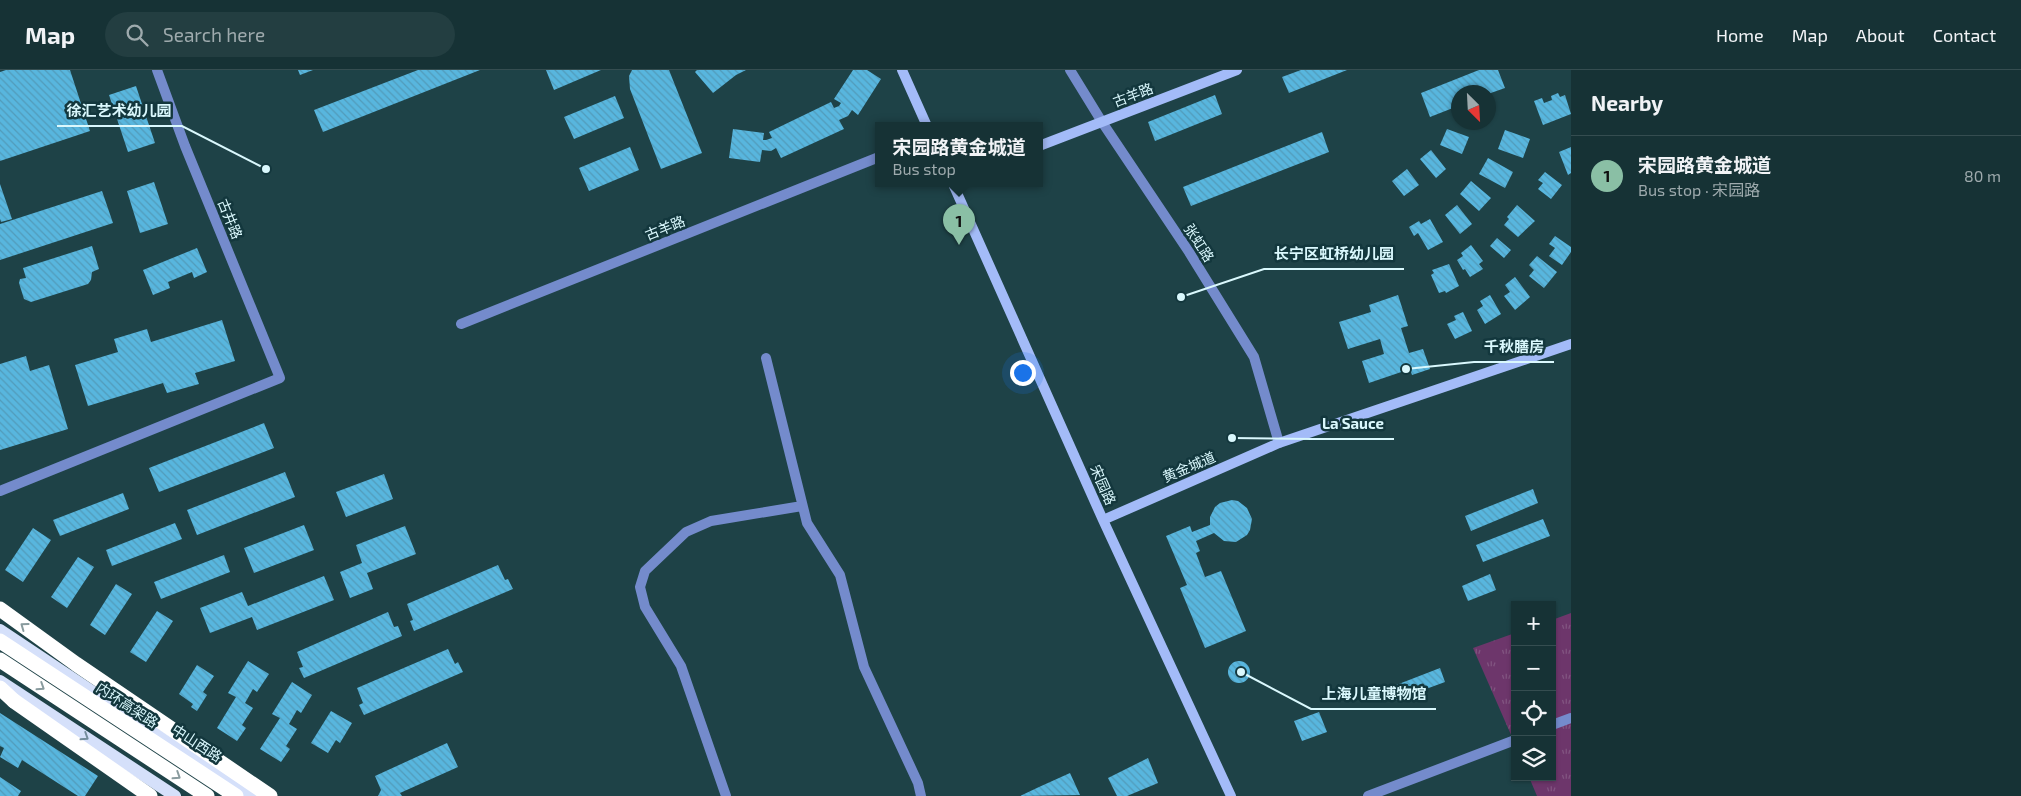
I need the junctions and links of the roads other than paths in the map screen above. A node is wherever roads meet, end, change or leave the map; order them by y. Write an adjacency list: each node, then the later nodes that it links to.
1 (157, 70): 14 (street, 古井路)
2 (902, 70): 5 (main road)
3 (1070, 70): 6 (street, 张虹路)
4 (1237, 70): 6 (main road, 古羊路)
5 (925, 122)
6 (1102, 122): 7 (main road, 古羊路); 13 (street, 张虹路)
7 (1043, 144)
8 (875, 159): 10 (street, 古羊路)
9 (954, 187): 16 (main road, 宋园路)
10 (461, 324)
11 (1571, 344): 13 (main road, 黄金城道)
12 (766, 358): 15 (street)
13 (1280, 443): 16 (main road, 黄金城道)
14 (0, 491)
15 (802, 506): 32 (street); 33 (street)
16 (1103, 520): 34 (main road, 宋园路)
17 (0, 610): 31 (highway, one-way to 17)
18 (0, 630): 30 (main road, 中山西路)
19 (0, 641): 29 (highway, 内环高架路)
20 (0, 660): 28 (highway, one-way to 28)
21 (0, 681): 26 (main road, one-way to 26)
22 (0, 688): 26 (highway, bridge)
23 (1571, 718): 24 (street)
24 (1556, 724)
25 (1511, 742): 35 (street)
26 (152, 792): 27 (main road)
27 (175, 796)
28 (207, 796)
29 (236, 796)
30 (254, 796)
31 (270, 796)
32 (726, 796)
33 (921, 796)
34 (1231, 796)
35 (1368, 796)

